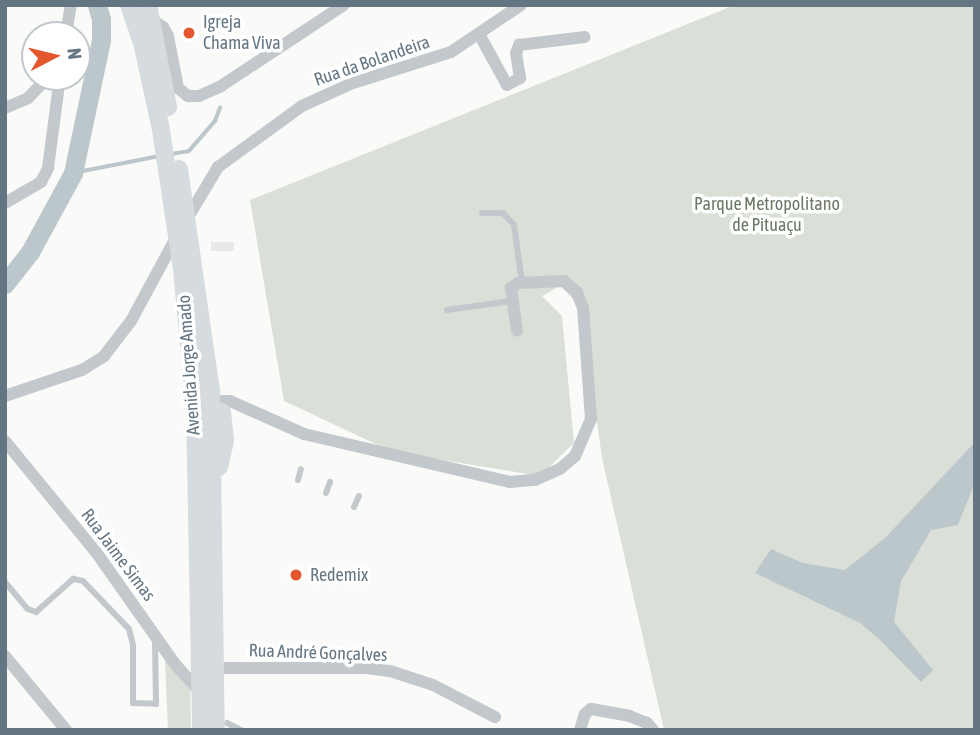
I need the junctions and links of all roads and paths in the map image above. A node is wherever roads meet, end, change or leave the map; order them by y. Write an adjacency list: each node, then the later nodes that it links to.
1 (129, 5): 10 (main road, Avenida Jorge Amado)
2 (344, 5): 4 (street)
3 (521, 5): 5 (street, Rua da Bolandeira)
4 (150, 12): 10 (main road, Avenida Jorge Amado)
5 (479, 34): 6 (street); 14 (street, Rua da Bolandeira)
6 (585, 37)
7 (35, 91): 9 (street)
8 (58, 91): 12 (street)
9 (5, 108)
10 (167, 128): 11 (main road, Avenida Jorge Amado)
11 (175, 183): 14 (main road, Avenida Jorge Amado); 15 (main road, Avenida Jorge Amado)
12 (5, 203)
13 (482, 213): 17 (lane)
14 (187, 219): 16 (main road, Avenida Jorge Amado)
15 (177, 236): 16 (main road, Avenida Jorge Amado); 22 (street)
16 (187, 269): 21 (main road, Avenida Jorge Amado)
17 (522, 283): 18 (street); 23 (street)
18 (511, 300): 19 (lane); 20 (street)
19 (447, 310)
20 (517, 331)
21 (201, 377): 23 (main road); 26 (main road, Avenida Jorge Amado); 36 (main road, Avenida Jorge Amado)
22 (5, 396)
23 (225, 401): 26 (main road)
24 (5, 441): 33 (street, Rua Jaime Simas)
25 (301, 470): 27 (lane)
26 (213, 480): 35 (main road, Avenida Jorge Amado)
27 (298, 480)
28 (330, 482): 29 (lane)
29 (326, 493)
30 (359, 496): 31 (lane)
31 (354, 507)
32 (5, 582): 33 (lane)
33 (155, 635): 36 (street, Rua Jaime Simas)
34 (5, 656): 39 (street)
35 (214, 668): 37 (street, Rua André Gonçalves); 38 (main road, Avenida Jorge Amado)
36 (200, 692): 40 (main road, Avenida Jorge Amado)
37 (495, 717)
38 (228, 728)
39 (65, 730)
40 (201, 730)
41 (580, 730): 42 (street)
42 (653, 730)

